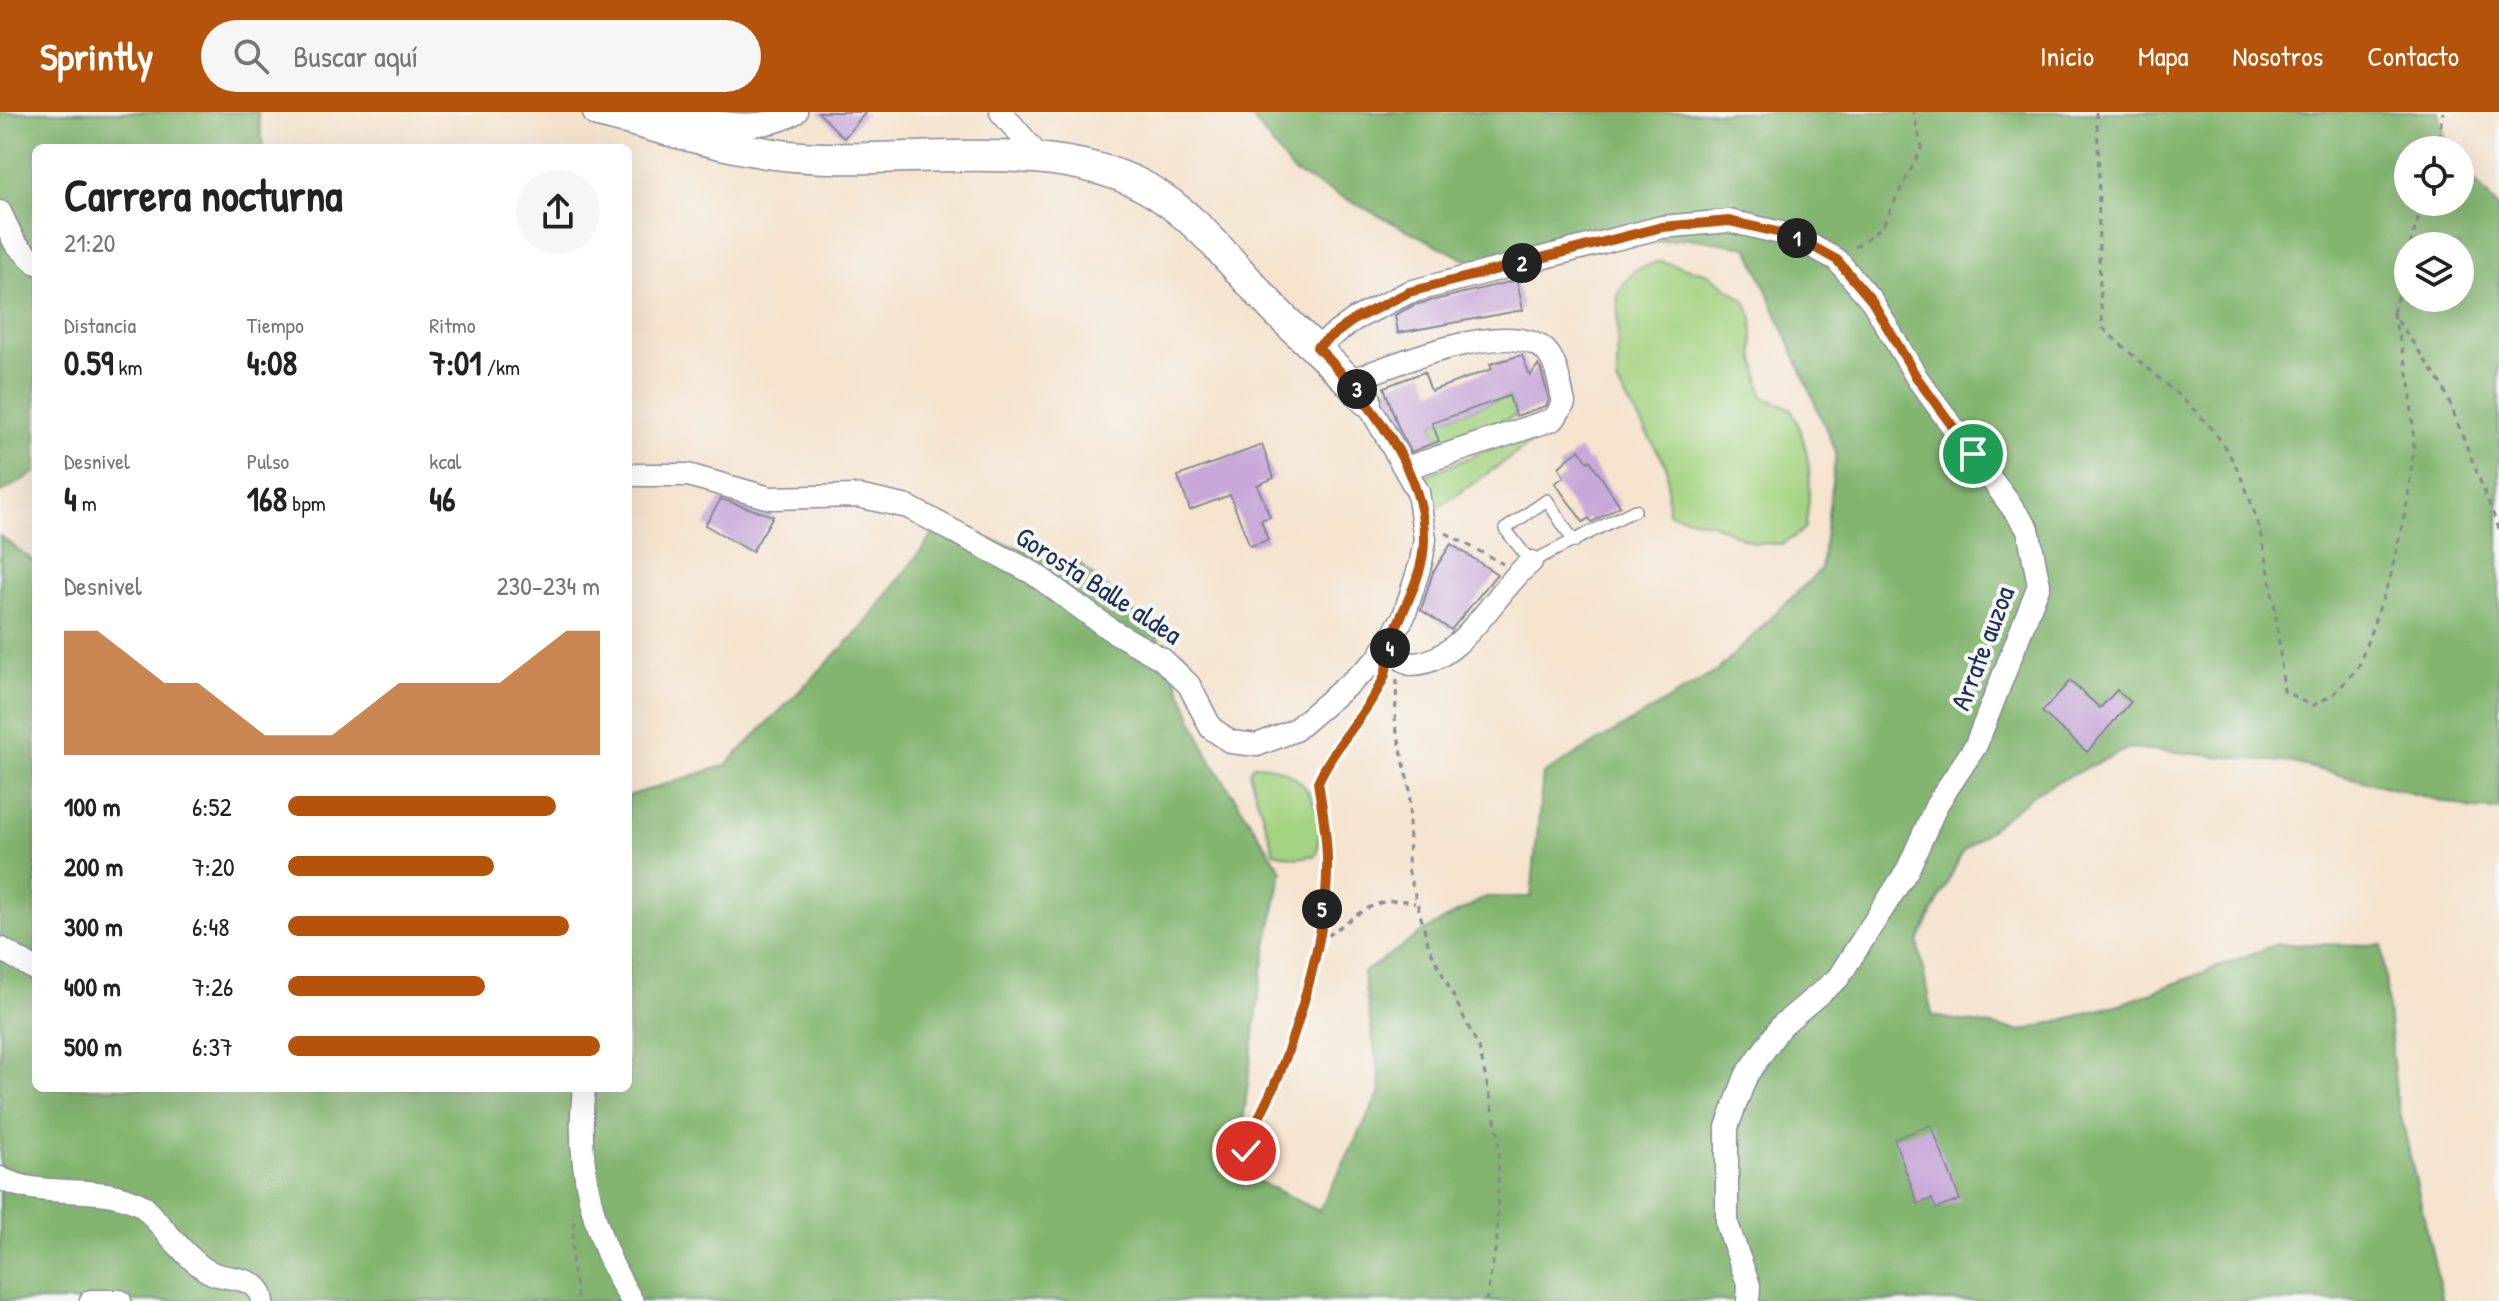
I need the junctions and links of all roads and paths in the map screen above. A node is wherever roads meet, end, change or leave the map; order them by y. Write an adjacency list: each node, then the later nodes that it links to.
1 (598, 112): 9 (street)
2 (657, 112): 3 (street)
3 (796, 112)
4 (1001, 112): 9 (street)
5 (1913, 112): 12 (path)
6 (2096, 112): 14 (path)
7 (2443, 112): 8 (path)
8 (2439, 136)
9 (1041, 159): 15 (street)
10 (0, 212): 11 (street)
11 (32, 259)
12 (1837, 260): 15 (street, Arrate auzoa); 40 (street, Arrate auzoa)
13 (2394, 310): 14 (path)
14 (2393, 314): 21 (path)
15 (1317, 347): 16 (street)
16 (1358, 390): 17 (street, Gorosta Balle aldea); 17 (street)
17 (1406, 468): 20 (street, Gorosta Balle aldea)
18 (632, 475): 24 (street, Gorosta Balle aldea)
19 (1635, 510): 22 (lane)
20 (1422, 519): 23 (path); 24 (street, Gorosta Balle aldea)
21 (2499, 529)
22 (1574, 542): 23 (lane); 23 (lane)
23 (1525, 567): 24 (street)
24 (1394, 648): 26 (path)
25 (1384, 677): 27 (path)
26 (1415, 903): 27 (path); 39 (path)
27 (1316, 943): 31 (path)
28 (0, 948): 29 (street)
29 (32, 968)
30 (584, 1092): 38 (street)
31 (1248, 1167)
32 (0, 1178): 36 (street)
33 (576, 1210): 37 (path)
34 (91, 1301): 35 (street)
35 (120, 1301)
36 (263, 1301)
37 (578, 1301)
38 (632, 1301)
39 (1486, 1301)
40 (1748, 1301)

